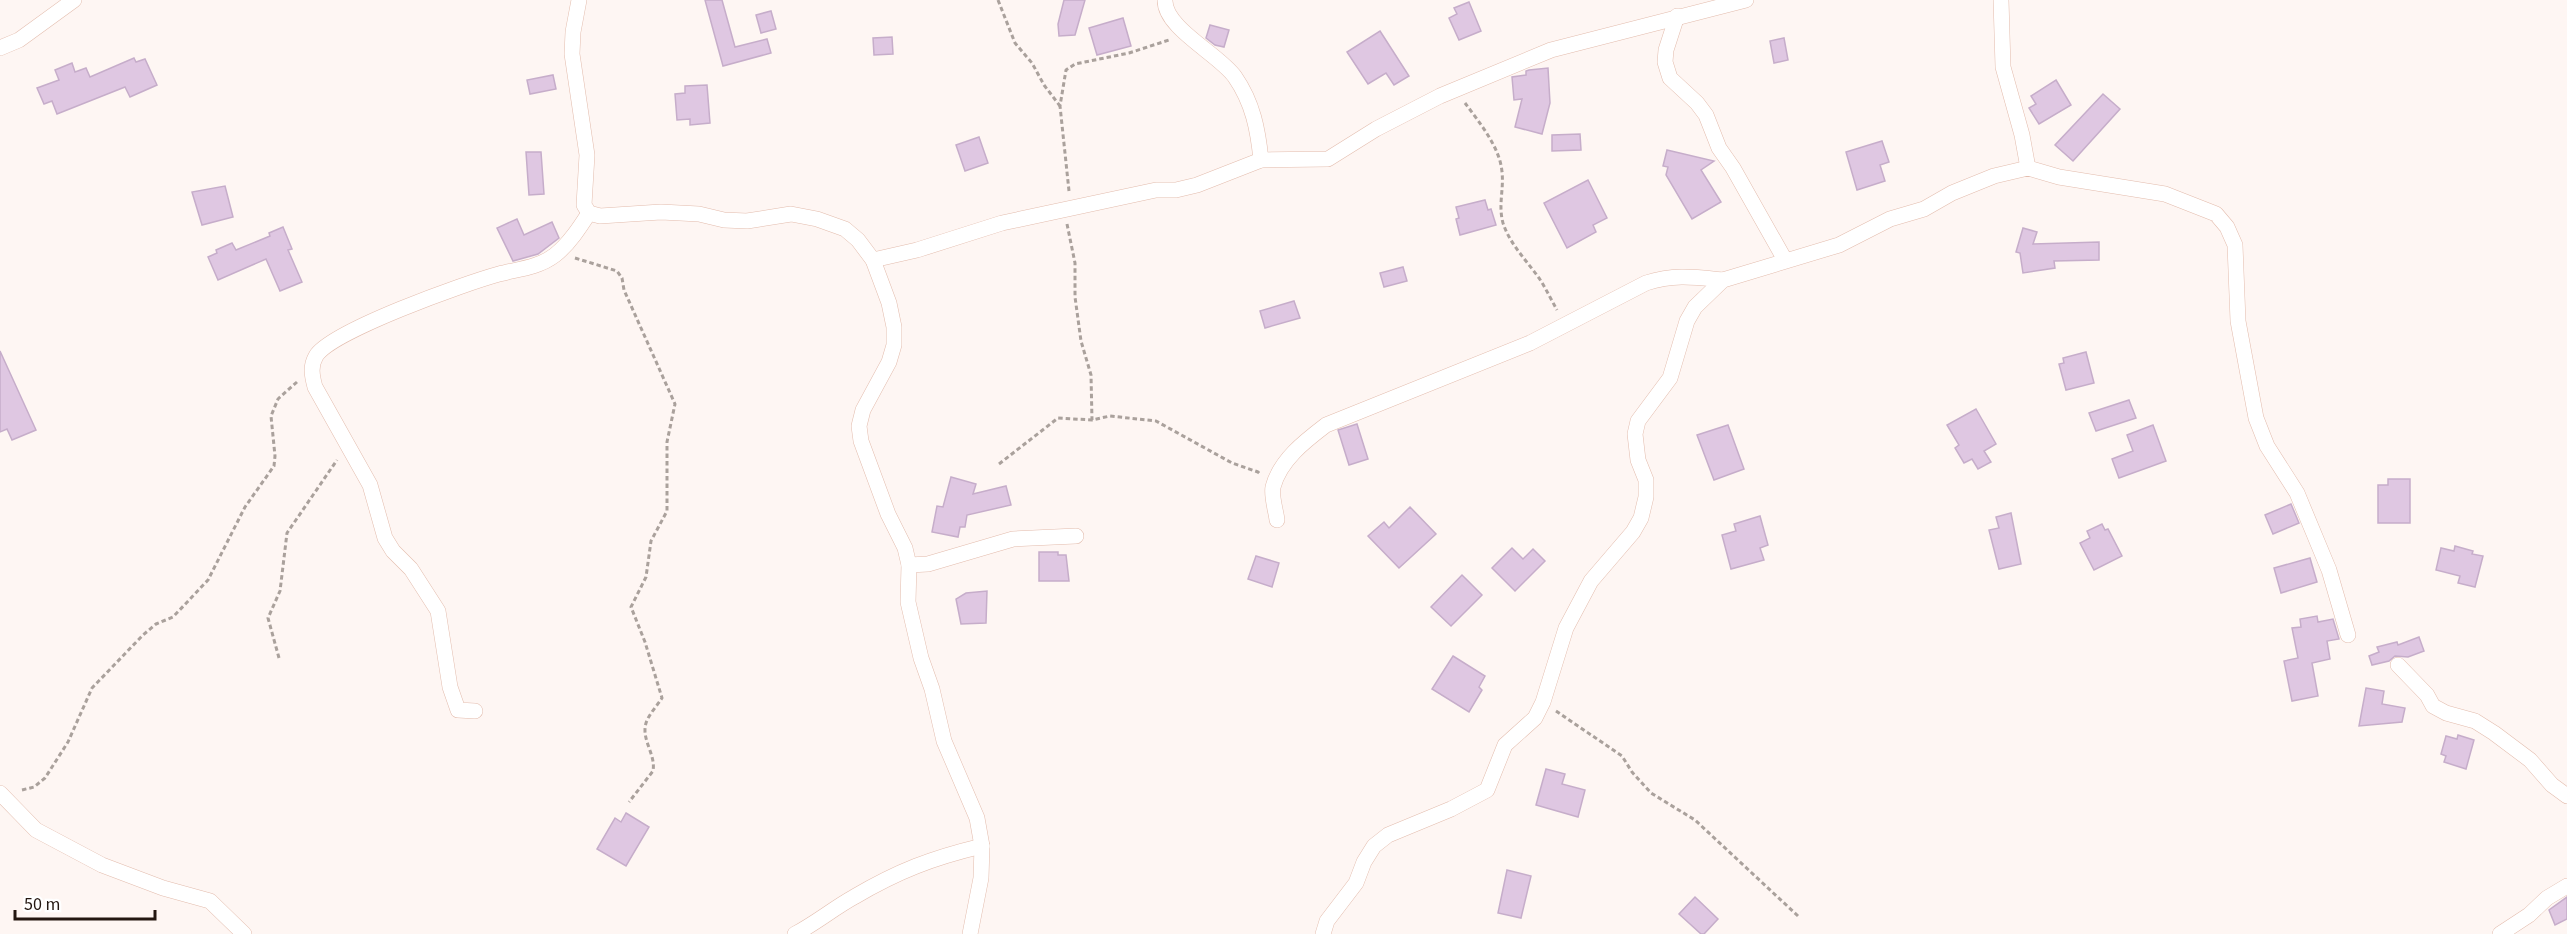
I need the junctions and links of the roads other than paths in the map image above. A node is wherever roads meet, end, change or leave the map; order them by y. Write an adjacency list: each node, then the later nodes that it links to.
1 (74, 0): 8 (street)
2 (579, 0): 12 (street)
3 (1165, 0): 10 (street)
4 (1746, 0): 6 (street)
5 (2001, 0): 11 (street)
6 (1677, 16): 10 (street); 14 (street)
7 (0, 34): 8 (street)
8 (19, 40): 9 (street)
9 (0, 48)
10 (1261, 160): 13 (street)
11 (2028, 168): 14 (street); 19 (street)
12 (590, 213): 13 (street); 21 (street)
13 (873, 260): 18 (street)
14 (1785, 260): 15 (street)
15 (1724, 280): 16 (street); 29 (street)
16 (1277, 520)
17 (1076, 536): 18 (street)
18 (909, 565): 24 (street)
19 (2348, 635)
20 (2398, 665): 23 (street)
21 (475, 711)
22 (0, 793): 26 (street)
23 (2567, 796)
24 (982, 846): 27 (street); 28 (street)
25 (2567, 886): 30 (street)
26 (244, 934)
27 (795, 934)
28 (970, 934)
29 (1323, 934)
30 (2500, 934)

